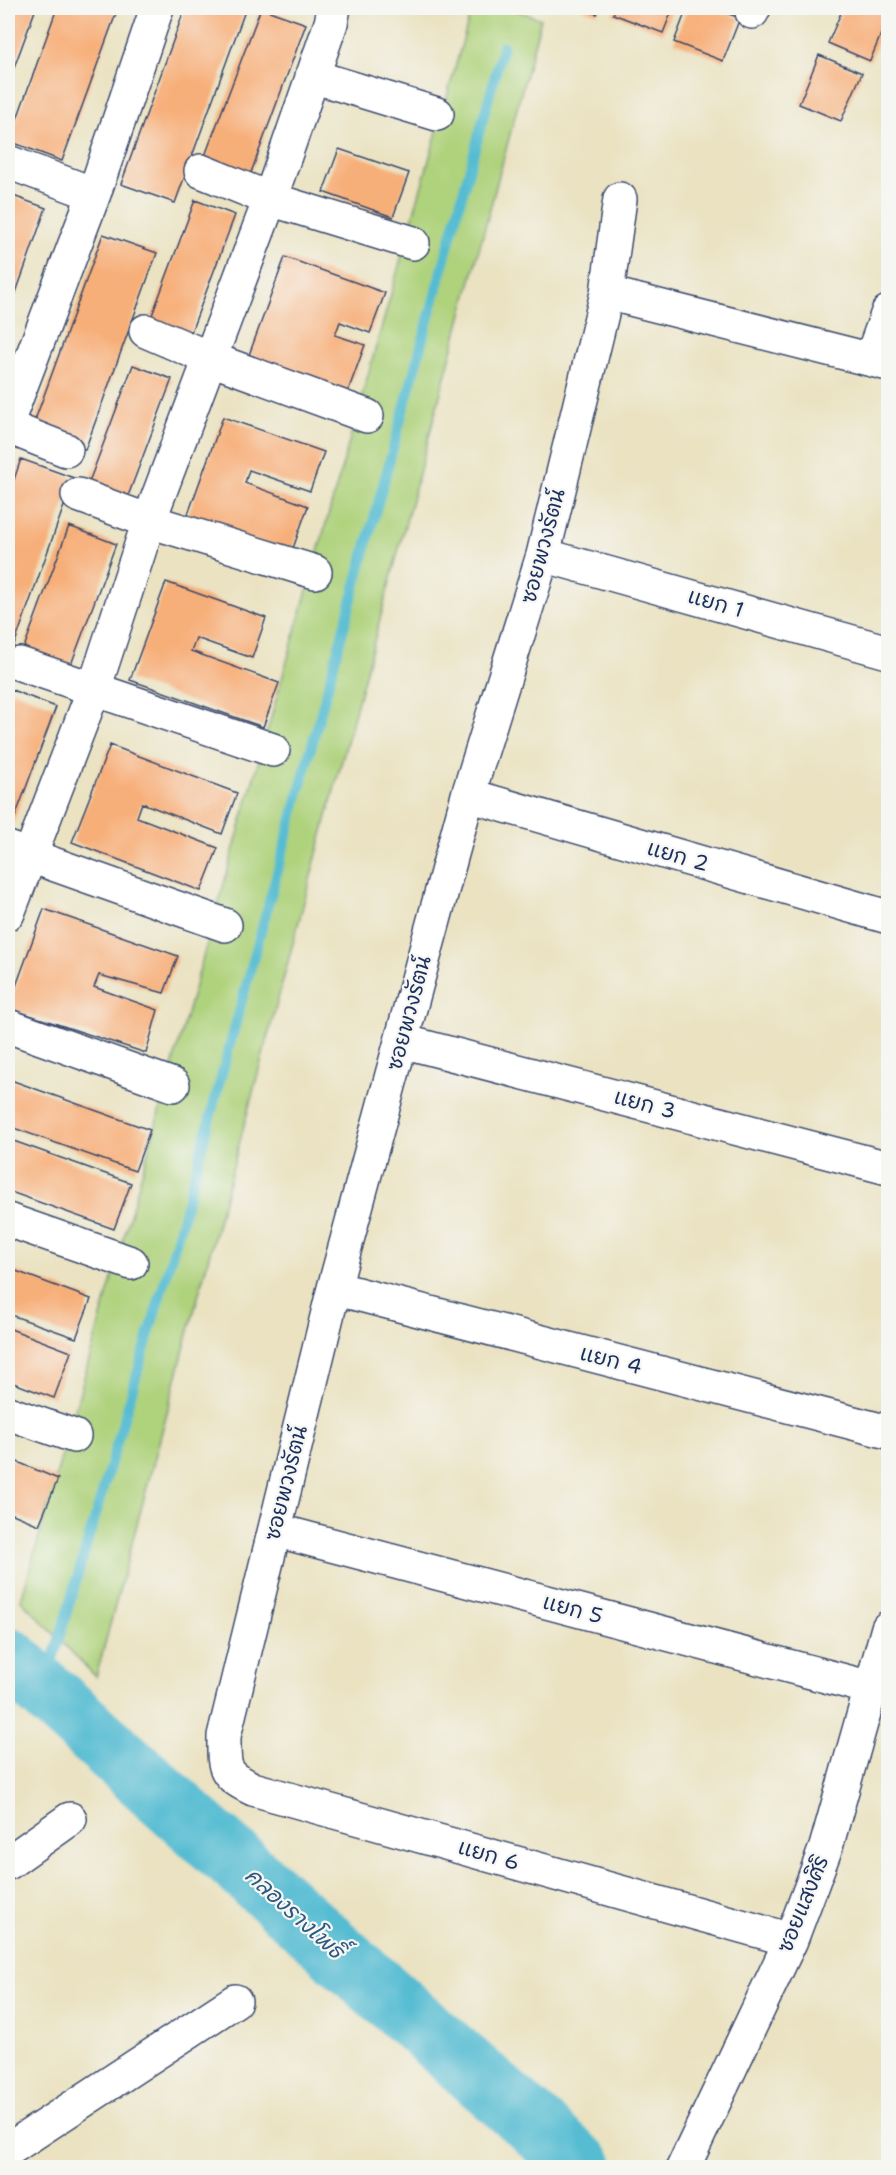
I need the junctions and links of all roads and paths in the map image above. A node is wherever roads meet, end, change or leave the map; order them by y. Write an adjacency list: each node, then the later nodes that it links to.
1 (157, 8): 7 (street)
2 (334, 8): 3 (street)
3 (312, 76): 4 (street); 8 (street)
4 (437, 114)
5 (8, 162): 7 (street)
6 (201, 171): 8 (street)
7 (94, 194): 17 (street)
8 (270, 199): 10 (street); 14 (street)
9 (620, 199): 11 (street, ซอยพวงรัตน์)
10 (413, 243)
11 (607, 293): 15 (street); 22 (street, ซอยพวงรัตน์)
12 (888, 312): 15 (street)
13 (146, 331): 14 (street)
14 (211, 359): 16 (street); 21 (street)
15 (880, 362)
16 (367, 416)
17 (8, 420)
18 (8, 427): 19 (street)
19 (66, 450)
20 (78, 495): 21 (street)
21 (149, 521): 23 (street); 26 (street)
22 (543, 555): 24 (street, แยก 1); 28 (street, ซอยพวงรัตน์)
23 (315, 572)
24 (888, 652)
25 (20, 664): 26 (street)
26 (94, 689): 27 (street); 29 (street)
27 (273, 750)
28 (468, 795): 31 (street, แยก 2); 34 (street, ซอยพวงรัตน์)
29 (18, 853): 30 (street); 32 (street)
30 (8, 913)
31 (888, 918)
32 (225, 925)
33 (8, 1026): 35 (street)
34 (402, 1041): 36 (street, แยก 3); 39 (street, ซอยพวงรัตน์)
35 (173, 1085)
36 (888, 1168)
37 (8, 1220): 38 (street)
38 (131, 1263)
39 (334, 1288): 41 (street, แยก 4); 43 (street, ซอยพวงรัตน์)
40 (8, 1413): 42 (street)
41 (888, 1432)
42 (74, 1436)
43 (275, 1530): 45 (street, แยก 5); 46 (street, ซอยพวงรัตน์)
44 (888, 1628): 45 (street, ซอยแสงศิริ)
45 (871, 1688): 49 (street, ซอยแสงศิริ)
46 (224, 1736): 49 (street, แยก 6)
47 (70, 1819): 48 (street)
48 (8, 1863)
49 (791, 1940): 52 (street, ซอยแสงศิริ)
50 (235, 2001): 51 (street)
51 (8, 2150)
52 (683, 2168)

